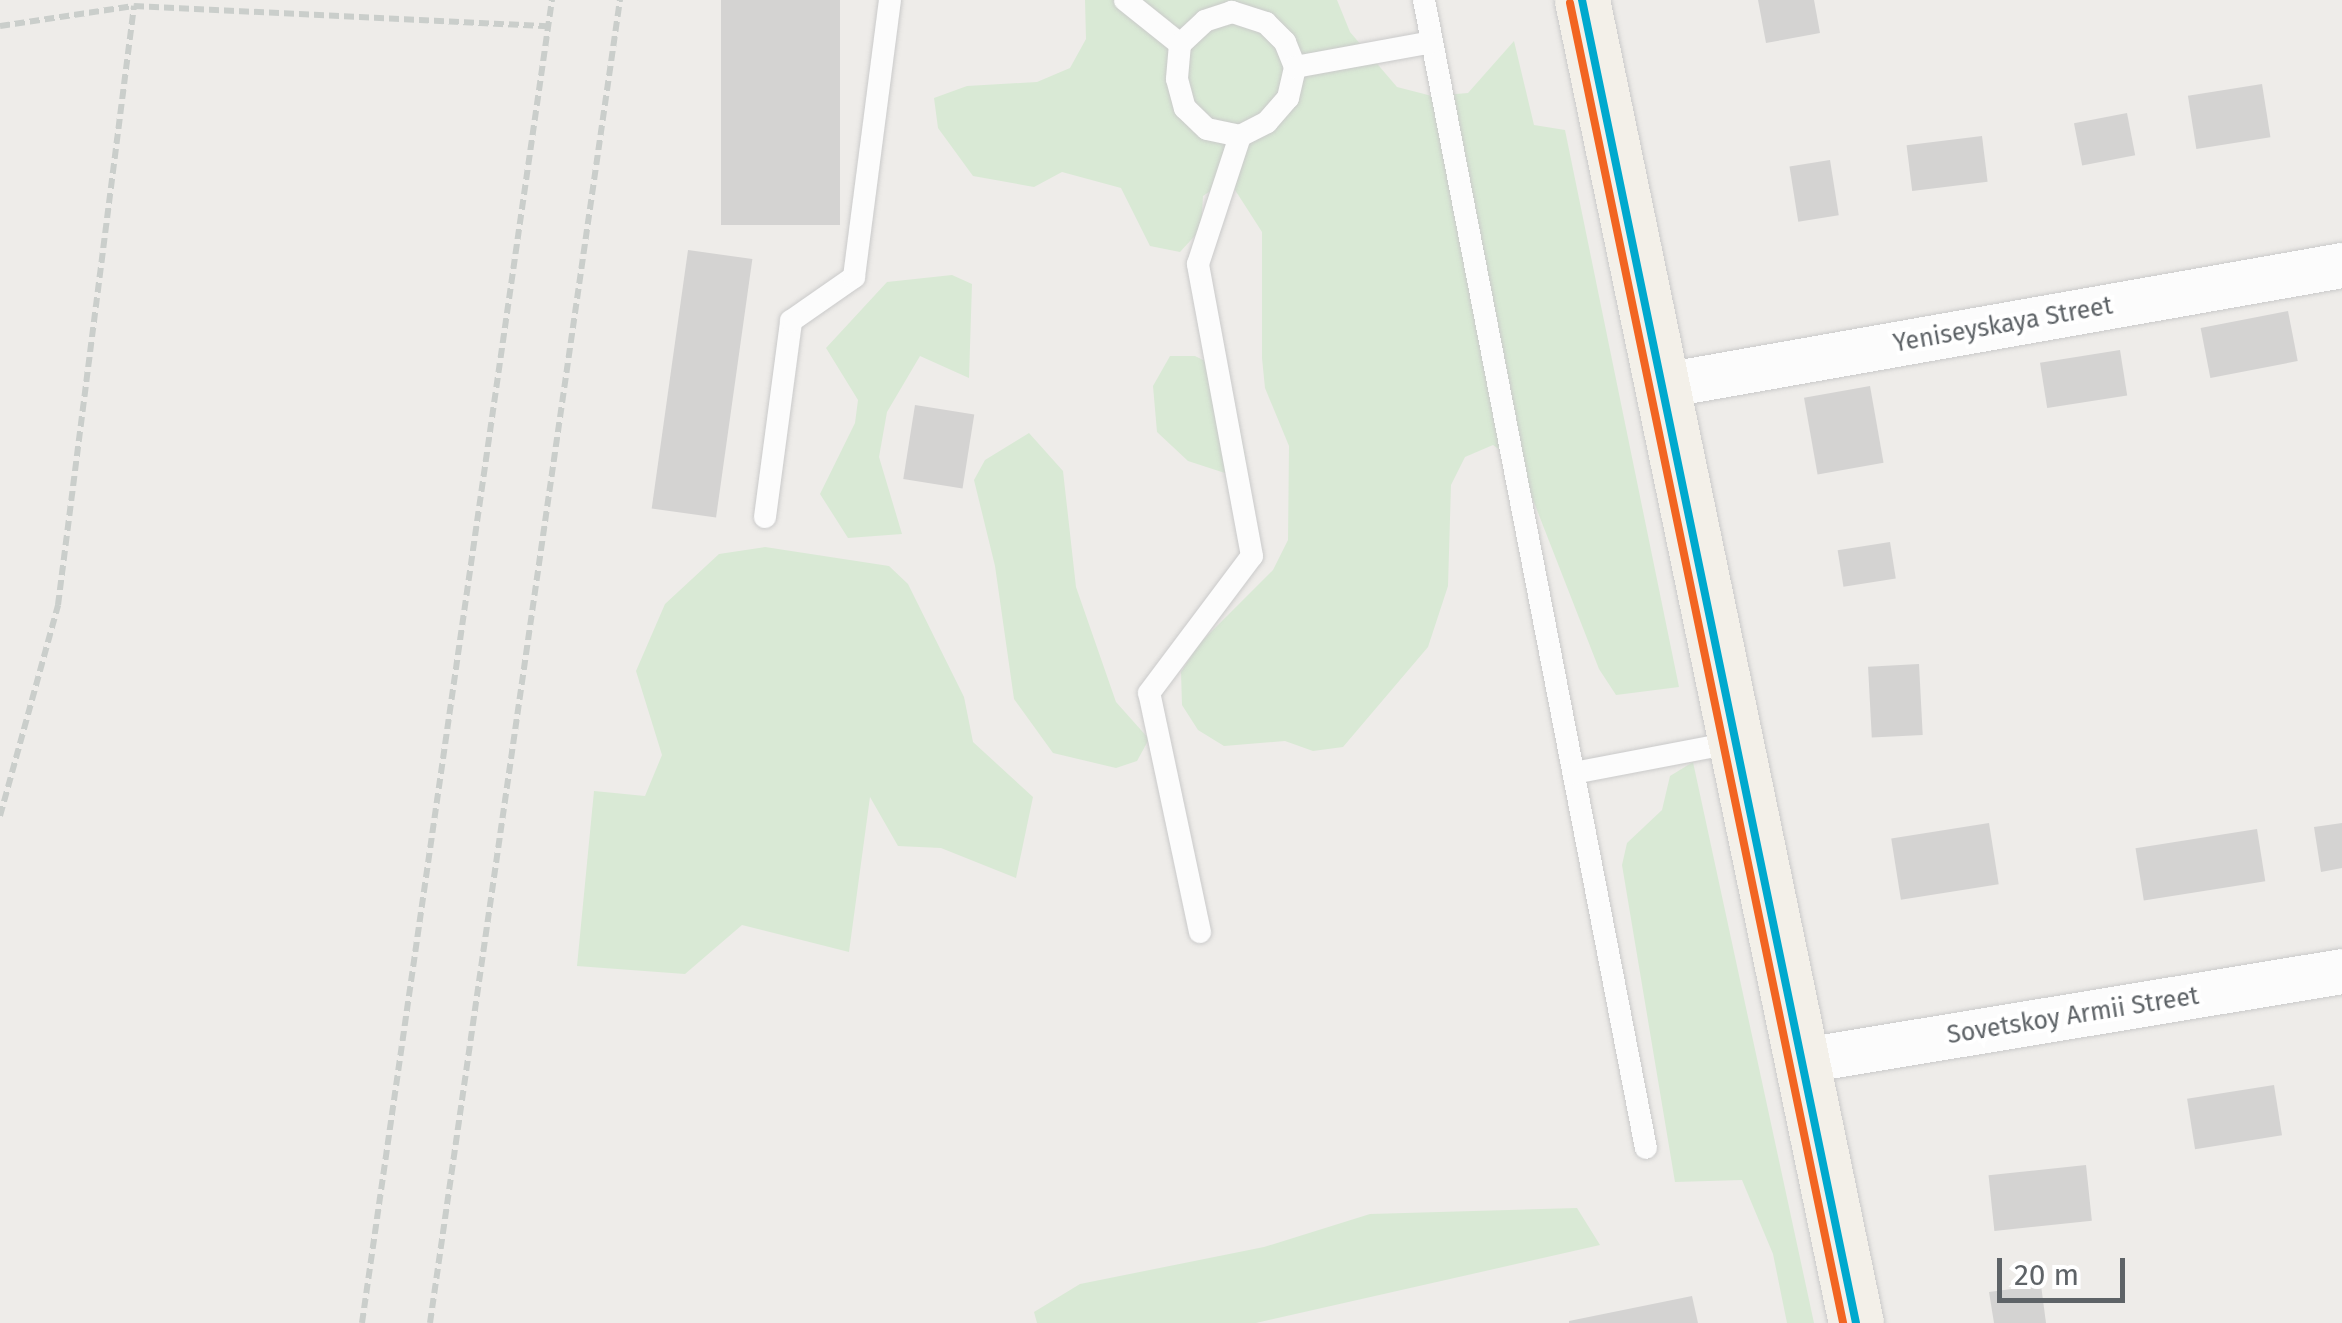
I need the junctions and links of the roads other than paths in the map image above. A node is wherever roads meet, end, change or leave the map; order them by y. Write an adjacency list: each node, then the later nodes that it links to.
1 (890, 0): 12 (lane)
2 (1125, 0): 7 (lane)
3 (1424, 0): 6 (lane)
4 (1582, 0): 11 (main road)
5 (1231, 6): 7 (lane); 8 (lane)
6 (1432, 42): 8 (lane); 14 (lane)
7 (1180, 44): 9 (lane)
8 (1295, 67): 9 (lane)
9 (1240, 136): 15 (lane)
10 (2342, 265): 11 (street, Yeniseyskaya Street)
11 (1664, 384): 13 (main road)
12 (765, 517)
13 (1739, 742): 14 (lane); 17 (main road)
14 (1574, 773): 18 (lane)
15 (1200, 932)
16 (2342, 971): 17 (street, Sovetskoy Armii Street)
17 (1804, 1060): 19 (main road)
18 (1646, 1148)
19 (1856, 1323)

